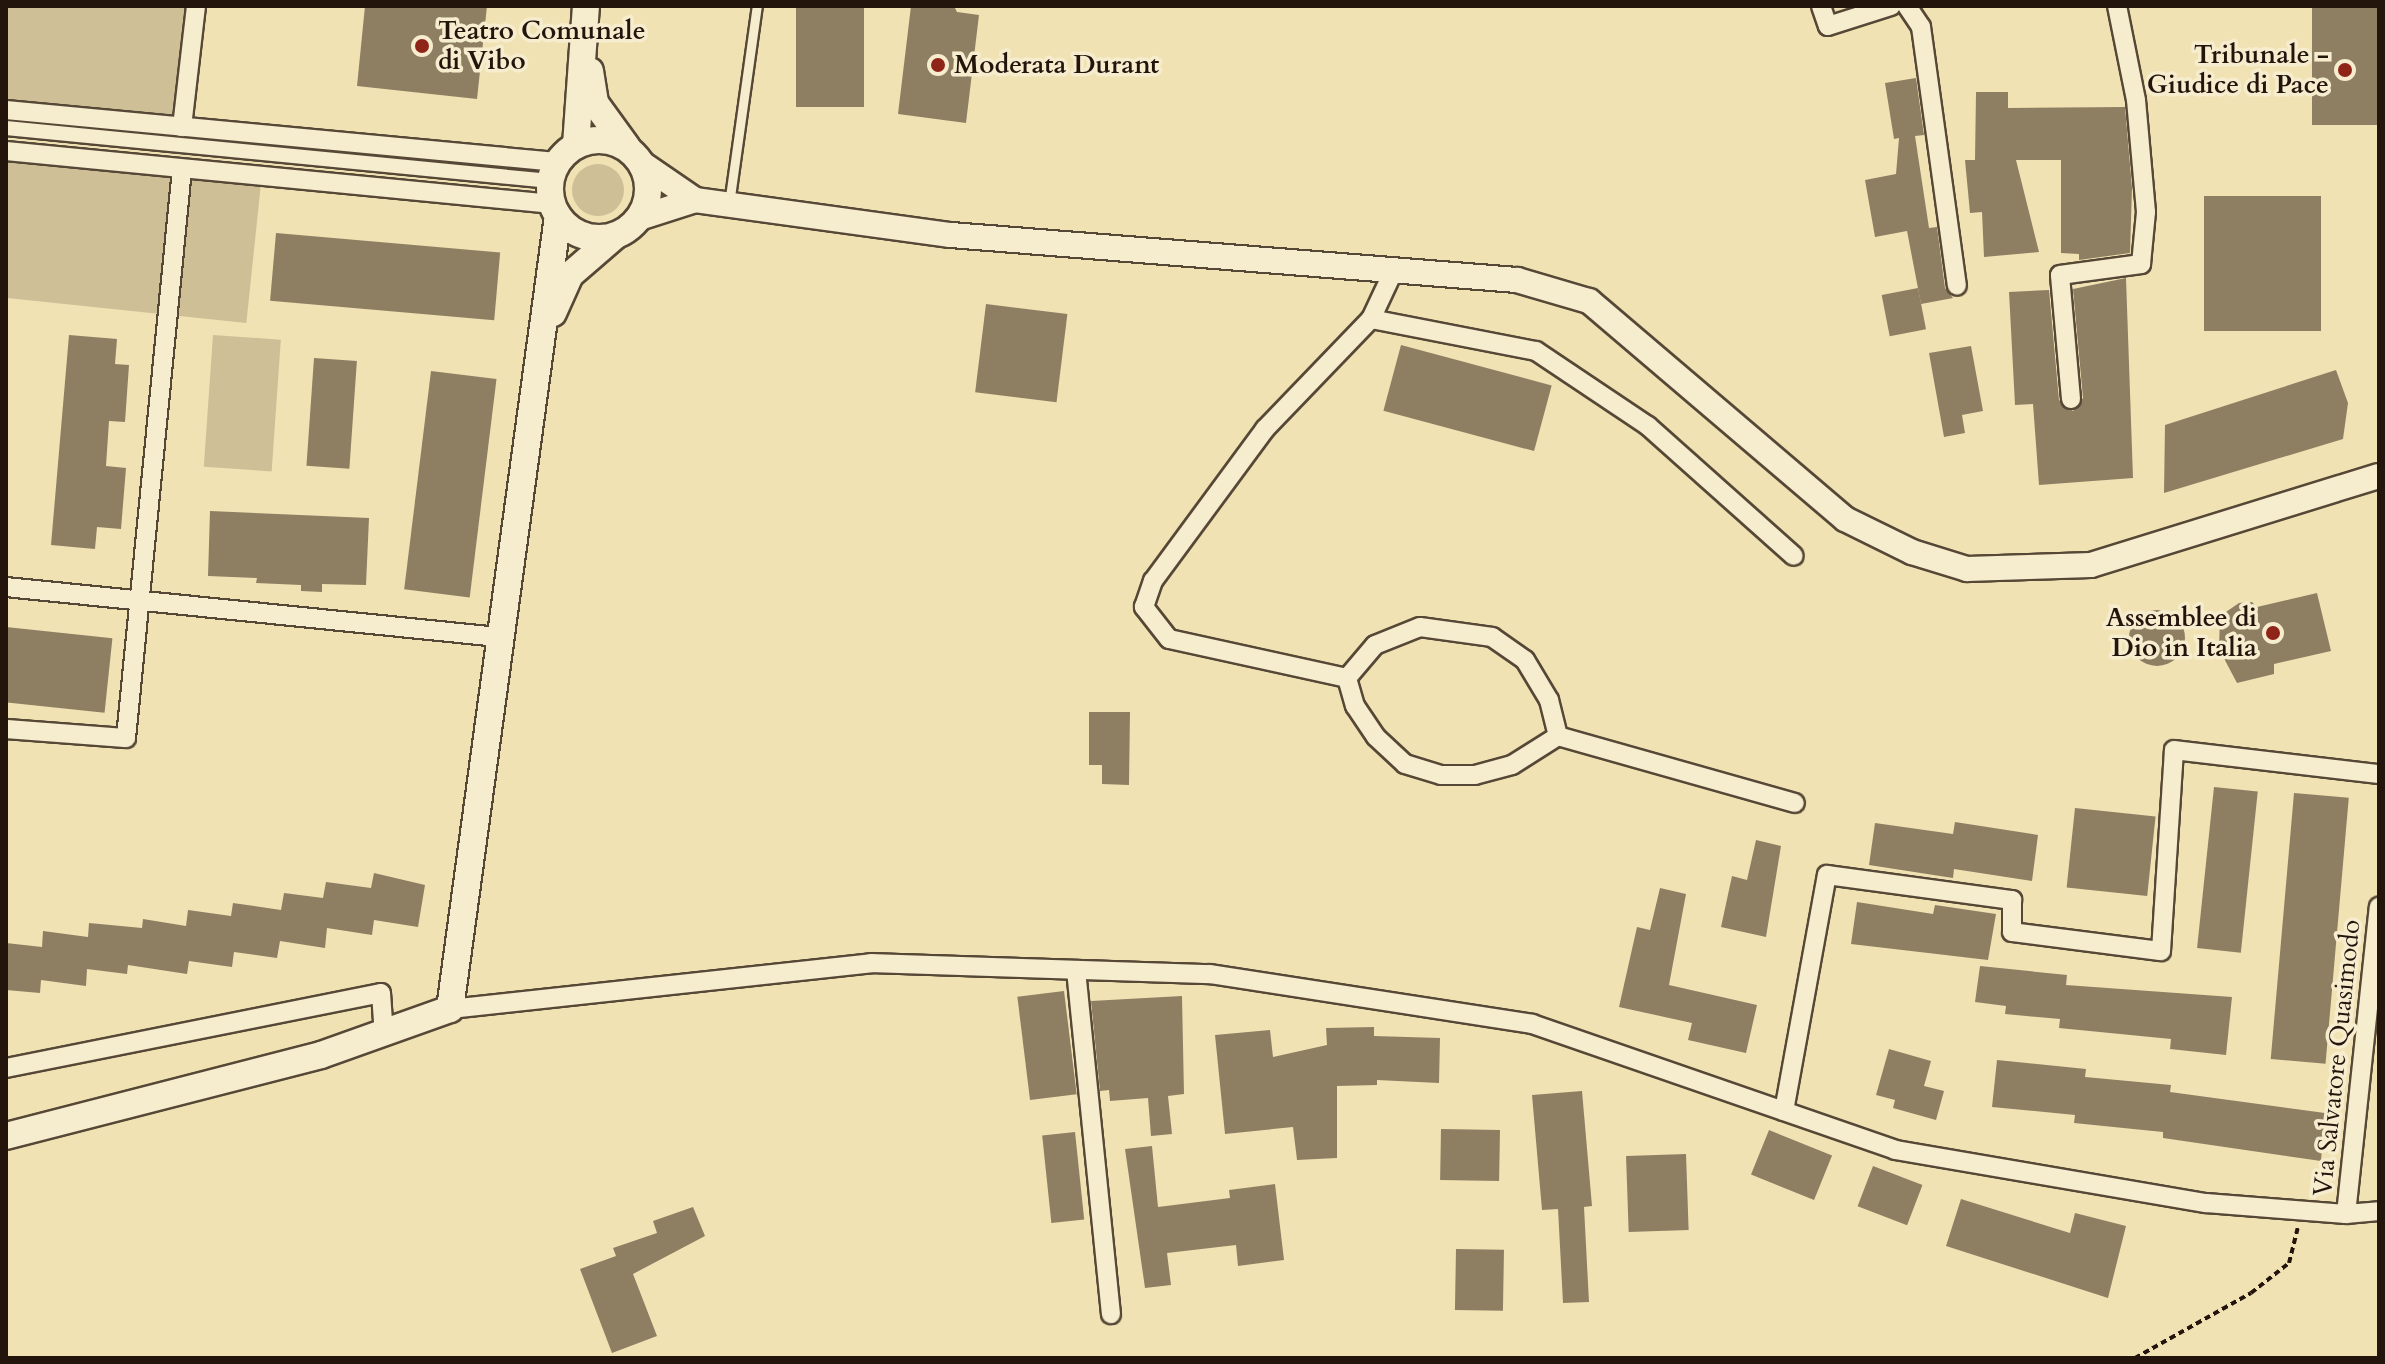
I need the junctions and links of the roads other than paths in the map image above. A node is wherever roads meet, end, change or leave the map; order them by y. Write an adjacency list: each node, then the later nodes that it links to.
1 (196, 6): 9 (street)
2 (757, 6): 16 (lane)
3 (1821, 6): 4 (street)
4 (1891, 6)
5 (1907, 6): 20 (street)
6 (2117, 6): 23 (street)
7 (584, 15): 12 (main road); 14 (main road)
8 (6, 110): 9 (street)
9 (182, 127): 14 (street)
10 (6, 128): 14 (street)
11 (6, 151): 13 (street)
12 (634, 155): 14 (main road); 15 (street); 17 (main road)
13 (182, 169): 14 (street); 27 (street)
14 (559, 182): 18 (main road); 22 (main road)
15 (695, 200): 16 (street); 17 (street)
16 (729, 204): 19 (street)
17 (639, 218): 18 (main road)
18 (615, 236): 22 (main road)
19 (1394, 270): 21 (street); 24 (street)
20 (1957, 286)
21 (1371, 319): 25 (street); 29 (street)
22 (543, 334): 28 (main road)
23 (2071, 399)
24 (2379, 476)
25 (1794, 556)
26 (6, 587): 27 (street)
27 (140, 601): 28 (street); 30 (street)
28 (500, 637): 36 (main road)
29 (1347, 678): 31 (street); 31 (street)
30 (6, 729)
31 (1558, 736): 33 (street)
32 (2379, 774): 39 (street)
33 (1795, 803)
34 (2379, 907): 42 (street, Via Salvatore Quasimodo)
35 (1076, 970): 36 (street); 39 (street); 43 (street)
36 (450, 1009): 37 (main road)
37 (384, 1032): 38 (street); 40 (main road)
38 (6, 1068)
39 (1784, 1111): 42 (street)
40 (6, 1136)
41 (2379, 1211): 42 (street)
42 (2346, 1214)
43 (1111, 1314)

